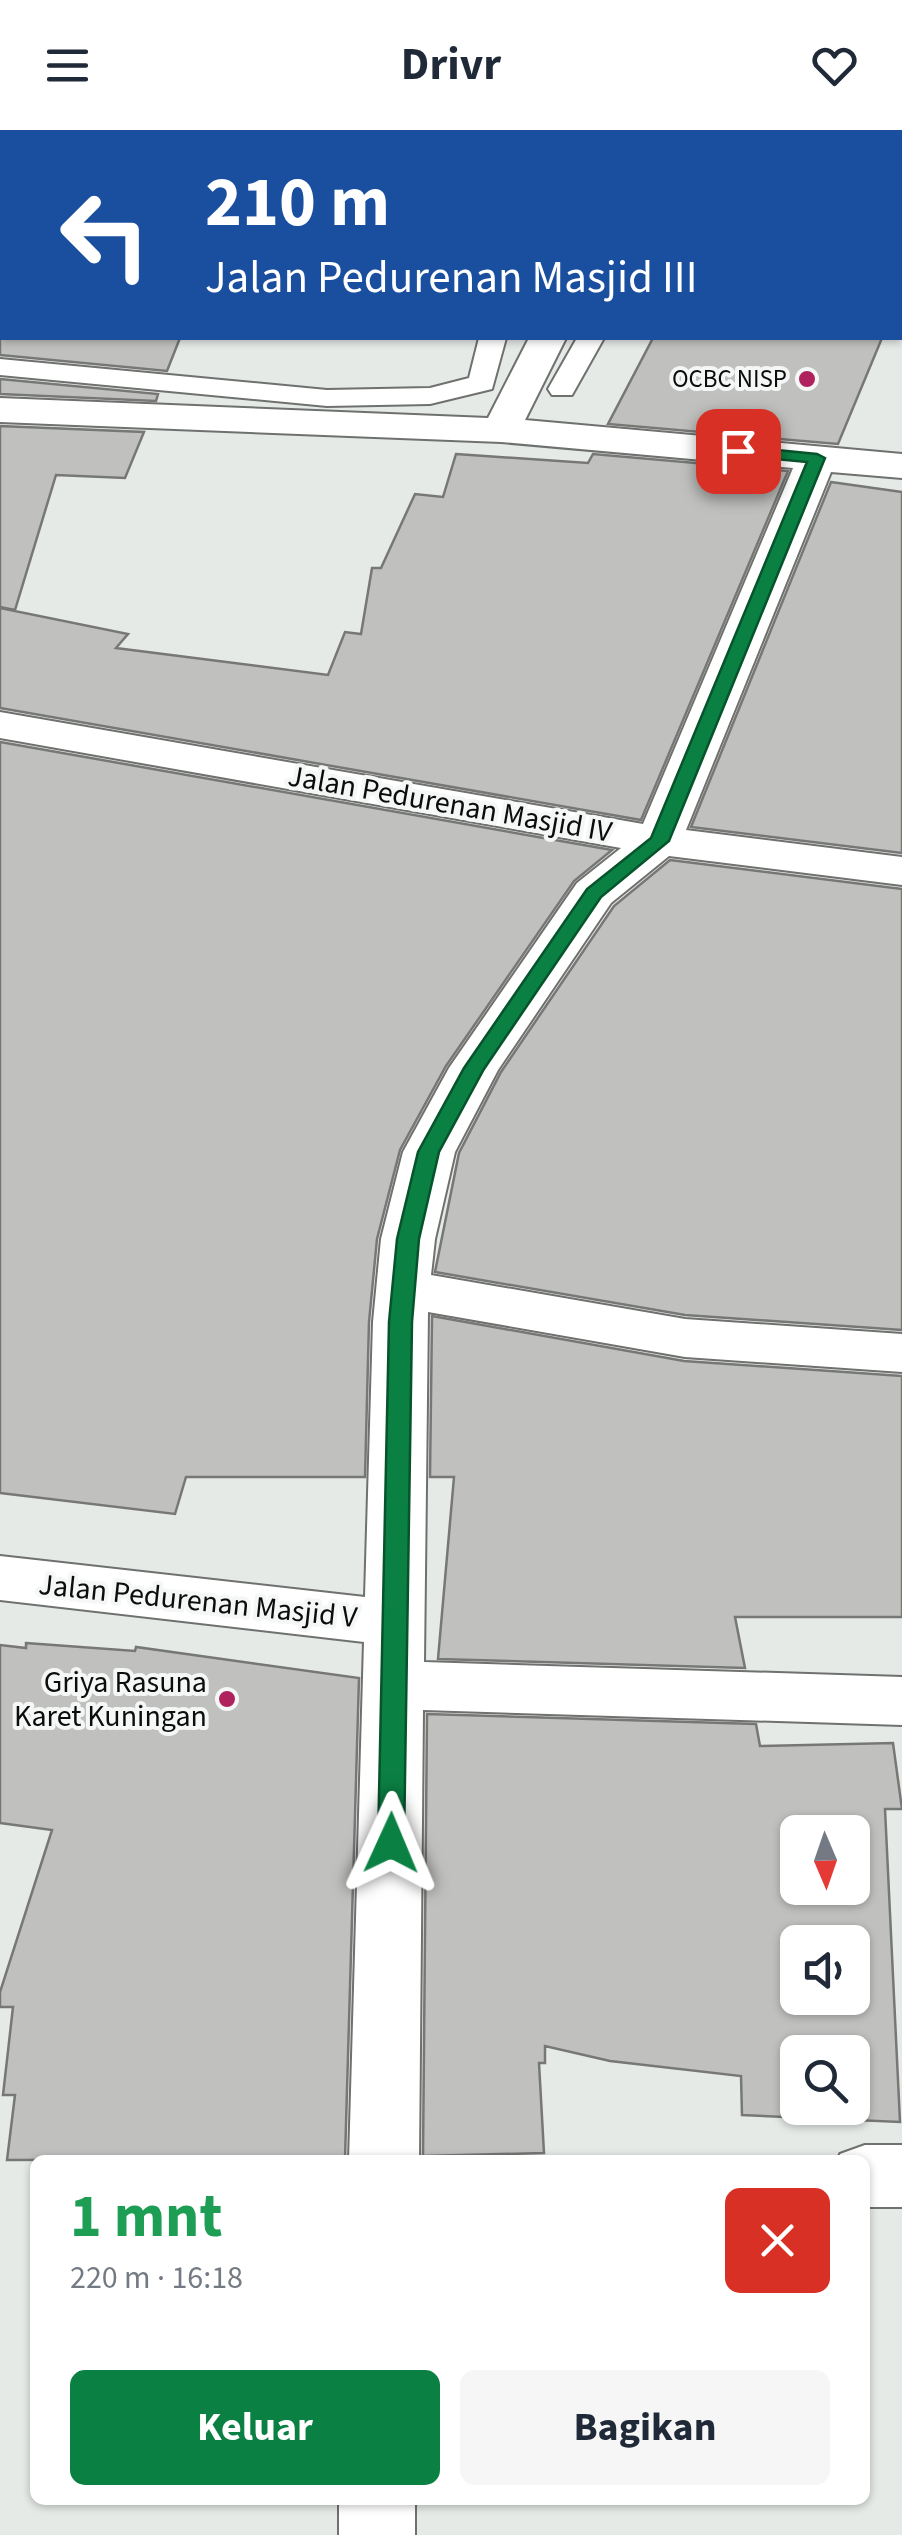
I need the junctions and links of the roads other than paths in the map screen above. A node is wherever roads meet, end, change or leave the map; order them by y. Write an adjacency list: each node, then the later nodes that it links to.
1 (492, 340): 4 (lane)
2 (545, 340): 7 (street)
3 (589, 340): 5 (lane)
4 (0, 367)
5 (562, 390)
6 (0, 410): 7 (street)
7 (500, 430): 8 (street)
8 (817, 458): 9 (street); 11 (street)
9 (902, 466)
10 (0, 725): 11 (street, Jalan Pedurenan Masjid IV)
11 (659, 841): 12 (street, Jalan Pedurenan Masjid IV); 13 (street)
12 (902, 871)
13 (403, 1289): 14 (street); 16 (street)
14 (902, 1353)
15 (0, 1578): 16 (street, Jalan Pedurenan Masjid V)
16 (395, 1623): 17 (street)
17 (394, 1685): 18 (street); 19 (street)
18 (902, 1701)
19 (384, 2155)
20 (870, 2176): 21 (street)
21 (902, 2176)
22 (377, 2505): 23 (street)
23 (376, 2535)

